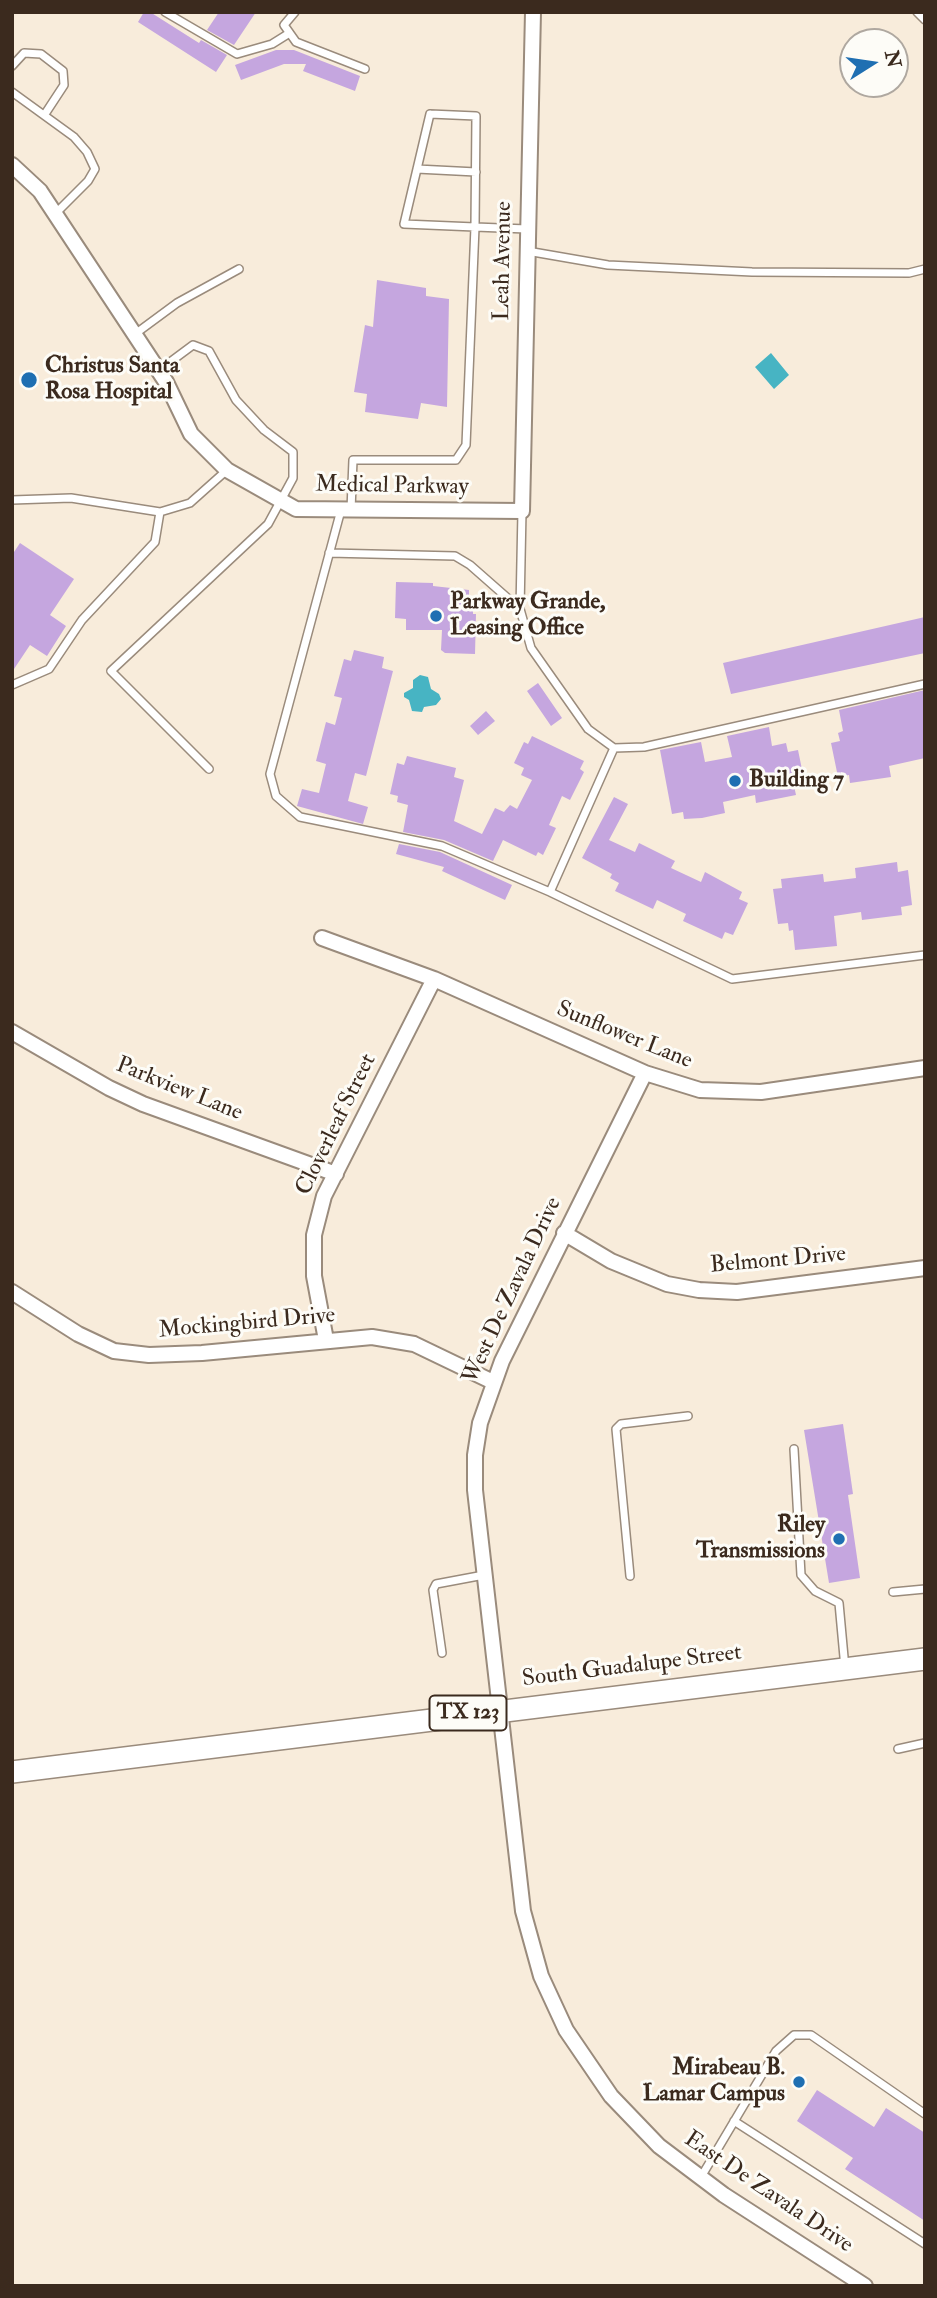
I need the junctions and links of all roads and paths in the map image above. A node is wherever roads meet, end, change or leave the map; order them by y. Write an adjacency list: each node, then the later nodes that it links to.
1 (166, 12): 6 (lane)
2 (295, 12): 6 (lane)
3 (533, 12): 16 (street, Leah Avenue)
4 (917, 12): 5 (lane)
5 (925, 20)
6 (288, 34): 8 (lane)
7 (12, 66): 10 (lane)
8 (365, 69)
9 (12, 92): 10 (lane)
10 (45, 114): 14 (lane)
11 (12, 165): 14 (street, Medical Parkway)
12 (417, 169): 13 (lane); 13 (lane); 15 (lane)
13 (475, 172): 15 (lane)
14 (54, 215): 20 (street, Medical Parkway)
15 (475, 228): 16 (lane); 25 (lane)
16 (527, 229): 17 (street, Leah Avenue)
17 (526, 251): 19 (lane); 26 (street, Leah Avenue)
18 (239, 269): 20 (lane)
19 (925, 269)
20 (134, 334): 21 (street, Medical Parkway)
21 (158, 372): 22 (street, Medical Parkway); 24 (lane)
22 (227, 470): 24 (street, Medical Parkway); 27 (lane)
23 (12, 500): 27 (lane)
24 (282, 501): 25 (street, Medical Parkway); 33 (lane)
25 (346, 510): 26 (street, Medical Parkway); 28 (lane)
26 (522, 511): 29 (lane)
27 (160, 512): 31 (lane)
28 (330, 553): 29 (lane); 34 (lane)
29 (520, 609): 32 (lane)
30 (925, 684): 32 (lane)
31 (12, 685)
32 (614, 748): 34 (lane)
33 (209, 769)
34 (550, 892): 36 (lane)
35 (322, 937): 37 (street, Sunflower Lane)
36 (925, 956)
37 (434, 979): 40 (street, Sunflower Lane); 41 (street, Cloverleaf Street)
38 (12, 1032): 41 (street, Parkview Lane)
39 (925, 1068): 40 (street, Sunflower Lane)
40 (645, 1073): 42 (street, West De Zavala Drive)
41 (336, 1174): 45 (street, Cloverleaf Street)
42 (564, 1233): 43 (street, Belmont Drive); 46 (street, West De Zavala Drive)
43 (925, 1268)
44 (12, 1292): 45 (street, Mockingbird Drive)
45 (326, 1340): 46 (street, Mockingbird Drive)
46 (493, 1382): 49 (street, West De Zavala Drive)
47 (688, 1416): 50 (lane)
48 (794, 1449): 55 (lane)
49 (484, 1575): 53 (lane); 56 (street, West De Zavala Drive)
50 (631, 1576)
51 (925, 1589): 52 (lane)
52 (893, 1592)
53 (442, 1653)
54 (925, 1659): 55 (main road, South Guadalupe Street / TX 123)
55 (845, 1669): 56 (main road, South Guadalupe Street / TX 123)
56 (498, 1710): 59 (main road, South Guadalupe Street / TX 123); 62 (street, East De Zavala Drive)
57 (925, 1743): 58 (lane)
58 (898, 1749)
59 (12, 1772)
60 (925, 2114): 61 (lane)
61 (734, 2121): 62 (lane); 63 (lane)
62 (701, 2177): 64 (street, East De Zavala Drive)
63 (925, 2244)
64 (865, 2286)

